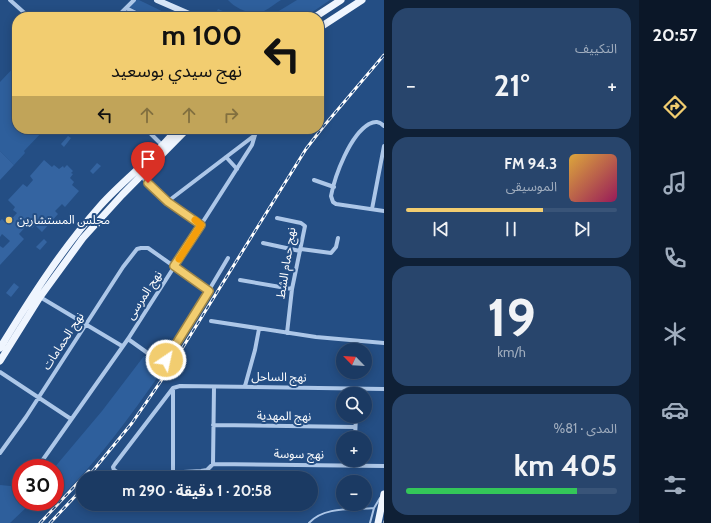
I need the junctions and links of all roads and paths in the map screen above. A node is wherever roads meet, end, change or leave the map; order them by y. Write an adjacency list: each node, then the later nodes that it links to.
1 (10, 0): 7 (street)
2 (134, 0): 6 (street)
3 (157, 0): 10 (main road)
4 (341, 0): 11 (main road)
5 (362, 0): 13 (main road)
6 (126, 8): 8 (street); 9 (street)
7 (23, 12)
8 (122, 12)
9 (134, 12)
10 (182, 12)
11 (323, 12)
12 (324, 20): 13 (main road)
13 (327, 23): 14 (main road)
14 (324, 25)
15 (384, 126): 26 (street)
16 (151, 134): 20 (street)
17 (173, 134): 20 (main road)
18 (182, 134): 24 (main road)
19 (255, 135): 22 (street); 23 (street, نهج المرسى)
20 (163, 146): 48 (main road)
21 (384, 146): 28 (street)
22 (226, 157): 23 (street); 27 (street)
23 (237, 169): 31 (street, نهج المرسى)
24 (141, 176): 27 (street); 40 (main road)
25 (314, 180): 26 (street)
26 (334, 187): 28 (street)
27 (168, 202): 31 (street)
28 (372, 209): 29 (street)
29 (384, 211)
30 (277, 218): 34 (street, نهج حمام الشط)
31 (201, 225): 36 (street, نهج المرسى)
32 (338, 238): 34 (street)
33 (263, 244): 34 (street)
34 (300, 250): 38 (street, نهج حمام الشط)
35 (228, 258): 39 (street)
36 (174, 266): 39 (street); 42 (street, نهج الحمامات); 45 (street, نهج المرسى)
37 (240, 280): 38 (street)
38 (292, 289): 44 (street, نهج حمام الشط)
39 (209, 291): 45 (street)
40 (40, 297): 42 (street); 49 (main road)
41 (211, 322): 43 (street)
42 (86, 324): 47 (street); 57 (street, نهج الحمامات)
43 (259, 329): 44 (street); 51 (street)
44 (287, 333): 46 (street)
45 (128, 339): 47 (street, نهج المرسى)
46 (384, 342)
47 (122, 346): 58 (street, نهج المرسى)
48 (0, 348)
49 (0, 361)
50 (0, 372): 57 (street)
51 (246, 386): 52 (street, نهج الساحل); 54 (street, نهج الساحل)
52 (214, 387): 53 (street, نهج الساحل); 60 (street)
53 (173, 388): 69 (street); 70 (street)
54 (336, 388)
55 (372, 389): 56 (street, نهج الساحل)
56 (384, 389)
57 (38, 398): 58 (street); 63 (street, نهج الحمامات)
58 (71, 420): 64 (street, نهج المرسى)
59 (355, 423): 61 (street)
60 (213, 425): 61 (street, نهج المهدية); 65 (street)
61 (355, 427): 62 (street)
62 (355, 431)
63 (0, 453)
64 (43, 459)
65 (213, 464): 66 (street, نهج سوسة); 71 (street)
66 (336, 465)
67 (372, 466): 68 (street, نهج سوسة)
68 (384, 466)
69 (116, 471)
70 (173, 471)
71 (201, 471)
72 (384, 493): 73 (lane); 76 (main road)
73 (374, 508): 74 (lane); 75 (lane)
74 (309, 523)
75 (370, 523)
76 (378, 523)

